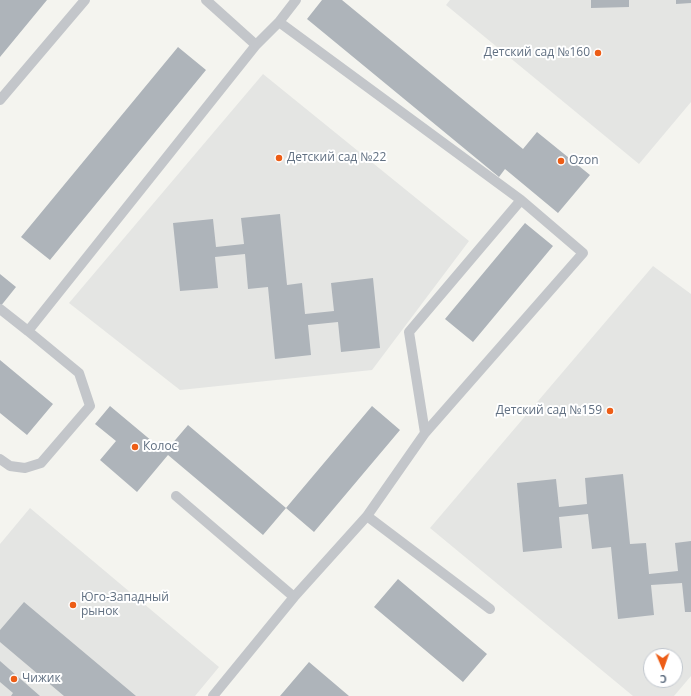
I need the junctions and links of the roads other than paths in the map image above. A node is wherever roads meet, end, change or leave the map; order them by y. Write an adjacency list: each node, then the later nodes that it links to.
1 (85, 0): 6 (lane)
2 (206, 0): 5 (lane)
3 (296, 0): 4 (lane)
4 (279, 22): 5 (lane); 7 (lane)
5 (256, 45): 9 (lane)
6 (0, 100)
7 (521, 200): 10 (lane); 10 (lane)
8 (0, 309): 9 (lane)
9 (28, 331): 11 (lane)
10 (425, 433): 13 (lane)
11 (0, 459)
12 (176, 496): 14 (lane)
13 (367, 516): 14 (lane); 15 (lane)
14 (294, 597): 16 (lane)
15 (490, 609)
16 (214, 696)

